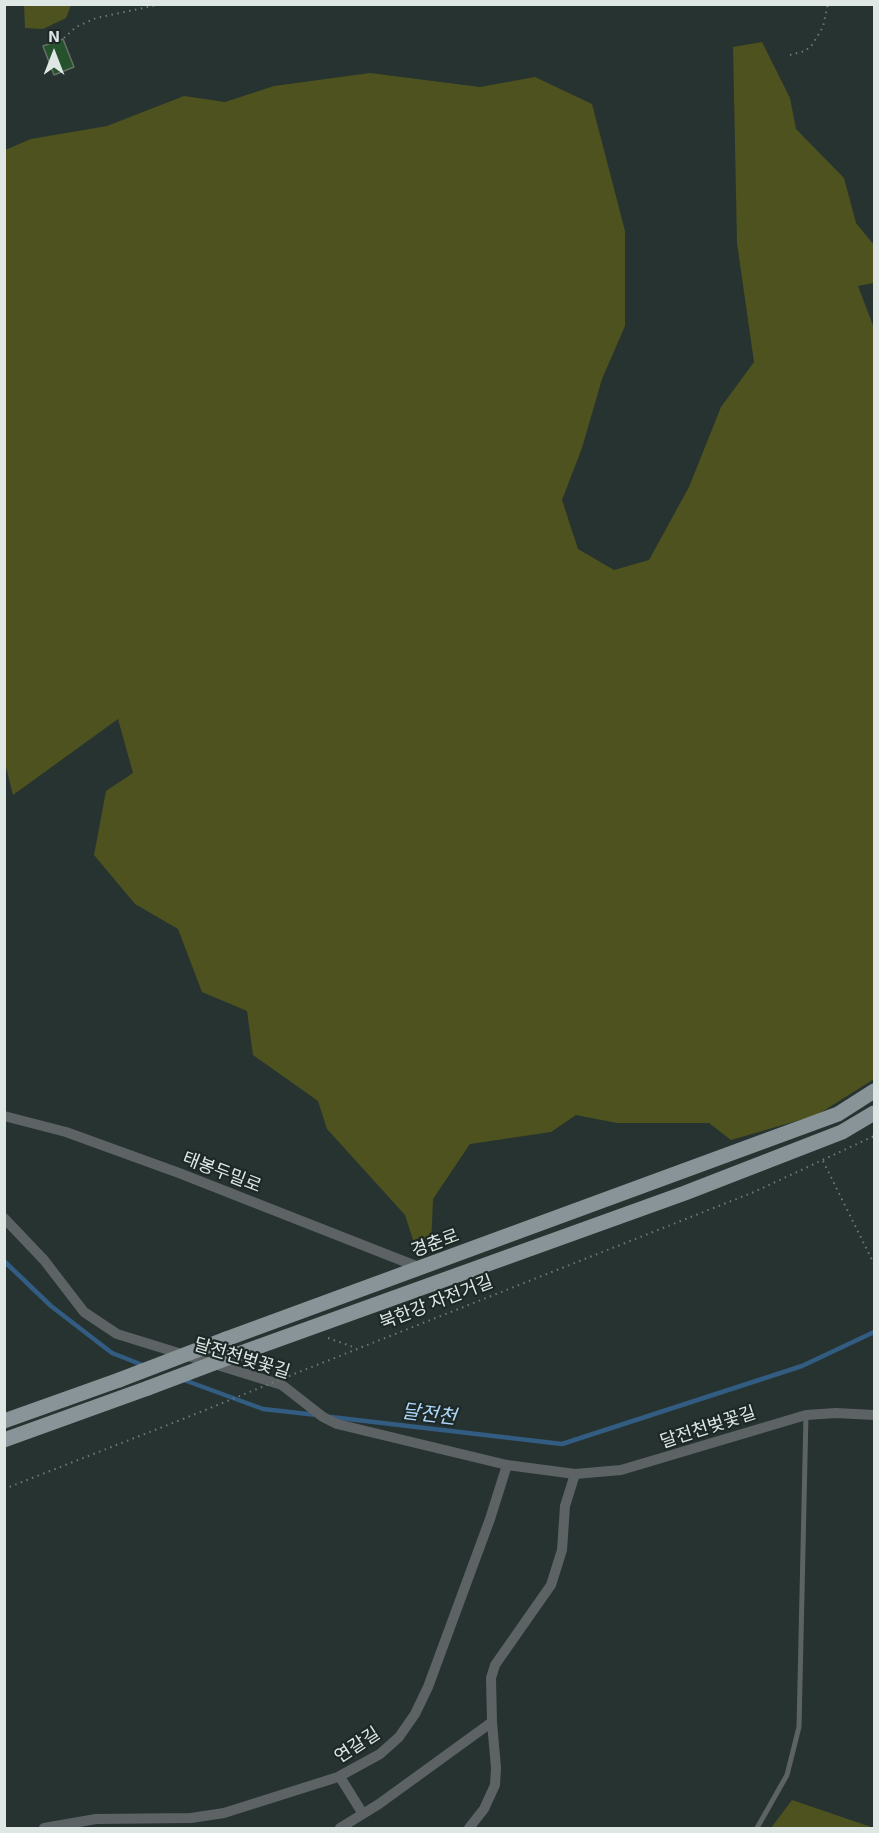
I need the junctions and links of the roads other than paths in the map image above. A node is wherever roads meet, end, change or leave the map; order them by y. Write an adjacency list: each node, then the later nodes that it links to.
1 (874, 1091): 5 (main road, 경춘로)
2 (874, 1113): 9 (main road, bridge)
3 (4, 1116): 5 (street, 태봉두밀로)
4 (4, 1218): 10 (street, 달전천벚꽃길)
5 (424, 1269): 8 (main road, 경춘로, bridge)
6 (806, 1415): 7 (street, 달전천벚꽃길); 11 (street, 달전천벚꽃길); 18 (lane)
7 (874, 1416)
8 (4, 1421)
9 (4, 1440)
10 (507, 1465): 11 (street, 달전천벚꽃길); 13 (street, 연갈길)
11 (575, 1474): 12 (street)
12 (492, 1722): 14 (street); 17 (street)
13 (340, 1777): 14 (street); 15 (street, 연갈길)
14 (363, 1814): 16 (street)
15 (44, 1828)
16 (340, 1828)
17 (469, 1828)
18 (757, 1828)

